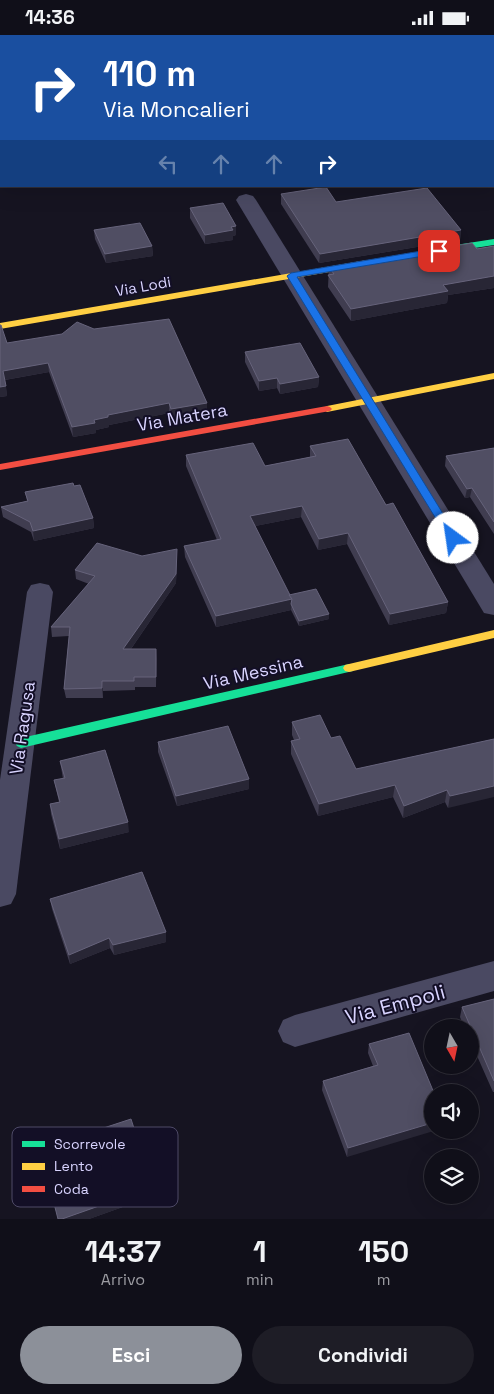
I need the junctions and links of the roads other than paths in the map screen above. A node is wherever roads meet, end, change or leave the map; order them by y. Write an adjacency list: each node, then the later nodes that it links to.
1 (246, 200): 5 (street)
2 (494, 242): 3 (street)
3 (426, 253)
4 (378, 261): 5 (street, Via Lodi)
5 (291, 276): 6 (street, Via Lodi); 8 (street)
6 (0, 326)
7 (494, 376): 8 (street, Via Matera)
8 (370, 402): 9 (street, Via Matera); 11 (street)
9 (0, 467)
10 (40, 593): 13 (street, Via Ragusa)
11 (494, 606)
12 (494, 634): 13 (street, Via Messina)
13 (21, 743): 14 (street, Via Ragusa)
14 (0, 894)
15 (494, 976): 16 (street, Via Empoli)
16 (295, 1031)

